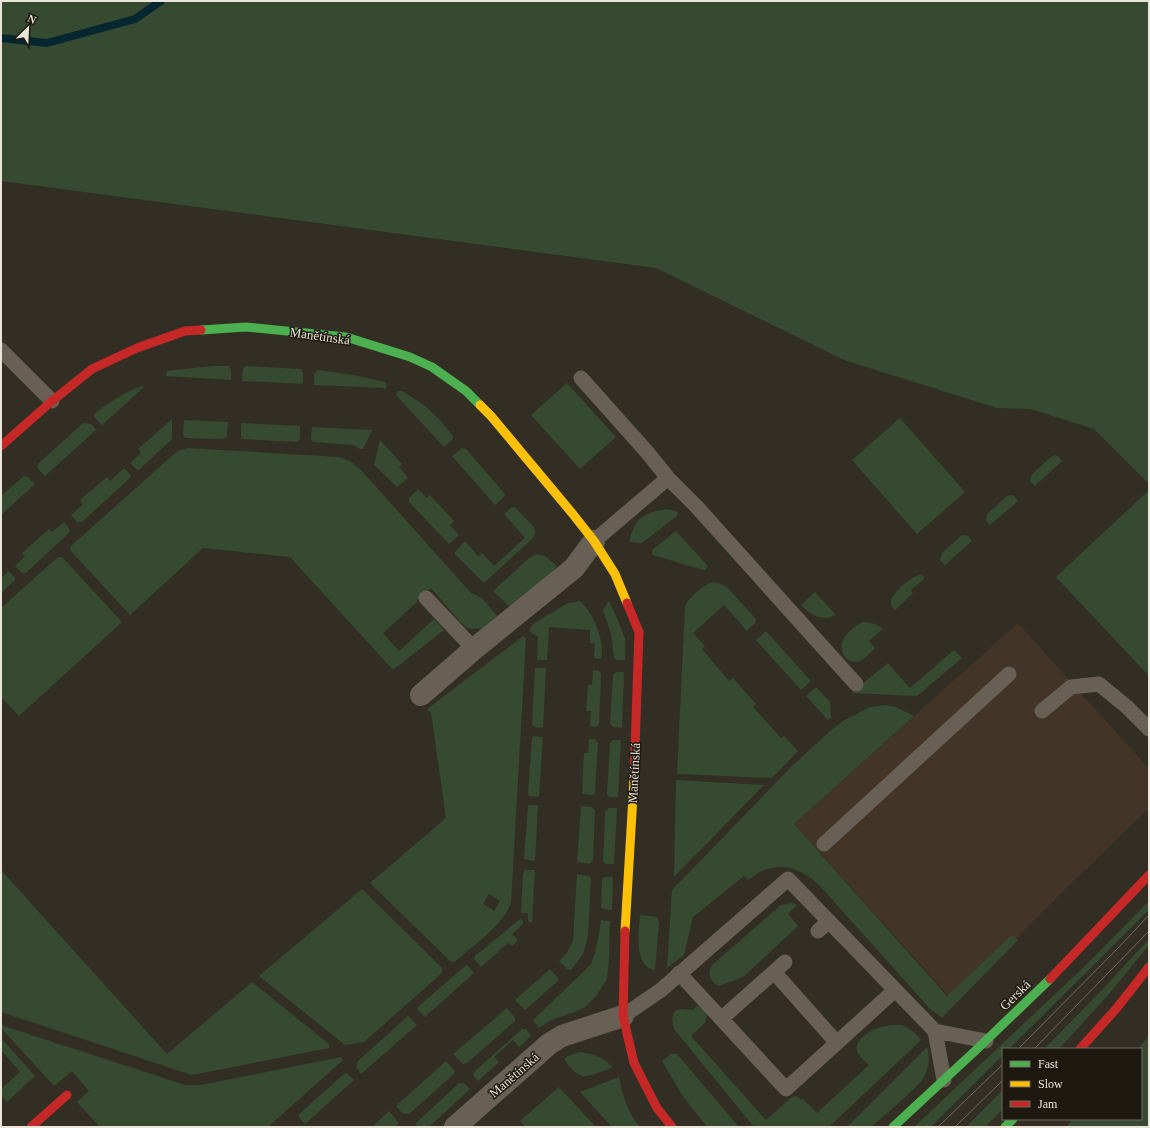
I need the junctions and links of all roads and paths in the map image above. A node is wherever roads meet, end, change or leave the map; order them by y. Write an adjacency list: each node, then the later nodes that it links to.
1 (1, 350): 3 (lane)
2 (581, 378): 5 (lane)
3 (52, 400): 4 (street, Manětínská); 6 (street, Manětínská)
4 (1, 446)
5 (668, 478): 6 (lane); 10 (lane)
6 (594, 541): 8 (street); 21 (street, Manětínská)
7 (426, 598): 8 (lane)
8 (474, 649): 11 (street)
9 (1010, 674): 14 (lane)
10 (856, 684)
11 (421, 695)
12 (1042, 711): 13 (lane)
13 (1149, 729)
14 (824, 844)
15 (1149, 875): 24 (street, Gerská)
16 (785, 962): 18 (lane)
17 (1149, 967): 26 (street)
18 (774, 972): 22 (lane); 25 (lane)
19 (679, 973): 20 (lane); 21 (lane); 22 (lane)
20 (895, 990): 23 (lane); 25 (lane)
21 (622, 1016): 30 (street, Manětínská); 31 (street, Manětínská)
22 (722, 1018): 25 (lane)
23 (935, 1031): 24 (lane); 27 (lane)
24 (986, 1041): 27 (street, Gerská)
25 (837, 1043)
26 (1081, 1048)
27 (944, 1080): 32 (street, Gerská)
28 (67, 1095): 29 (street)
29 (31, 1127)
30 (455, 1127)
31 (672, 1127)
32 (893, 1127)

